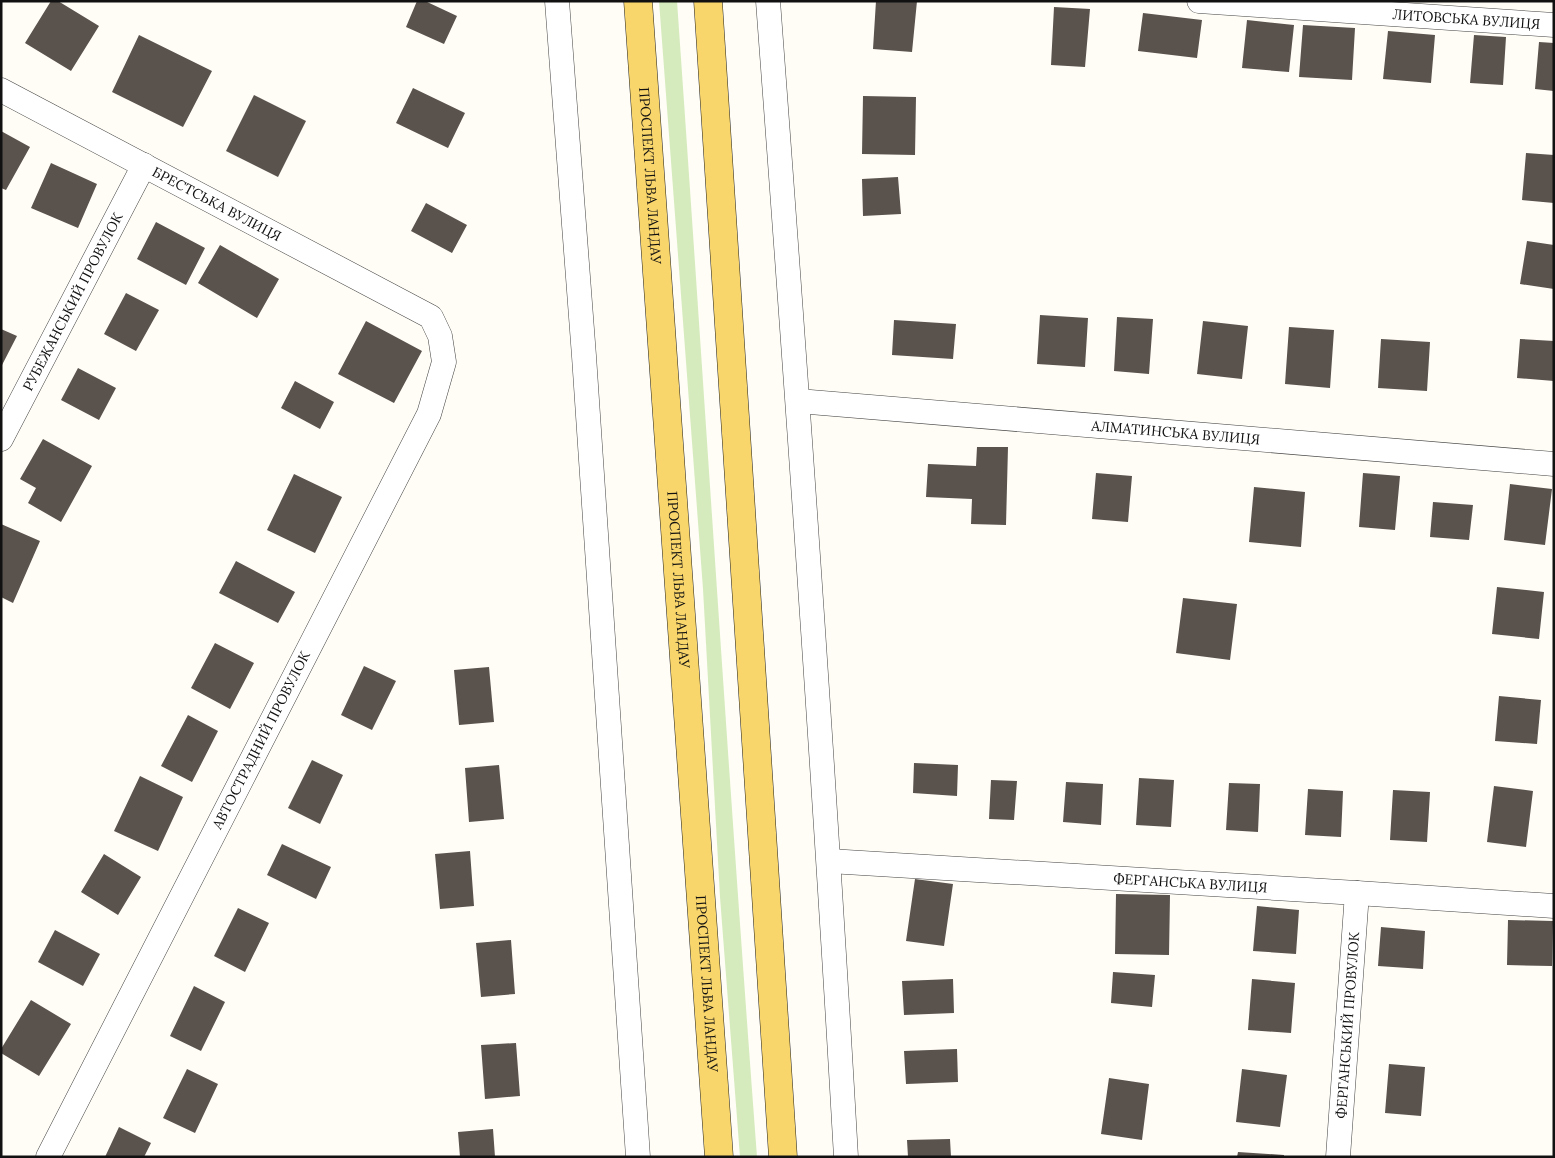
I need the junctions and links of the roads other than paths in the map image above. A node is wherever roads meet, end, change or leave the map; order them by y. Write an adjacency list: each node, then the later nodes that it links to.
1 (557, 1): 17 (street)
2 (638, 1): 18 (main road, ПРОСПЕКТ ЛЬВА ЛАНДАУ)
3 (708, 1): 19 (main road)
4 (768, 1): 10 (street)
5 (1199, 1): 6 (street, ЛИТОВСЬКА ВУЛИЦЯ)
6 (1554, 25)
7 (1, 90): 8 (street, БРЕСТСЬКА ВУЛИЦЯ)
8 (144, 165): 9 (street, БРЕСТСЬКА ВУЛИЦЯ); 11 (street, РУБЕЖАНСЬКИЙ ПРОВУЛОК)
9 (431, 317): 16 (street, АВТОСТРАДНИЙ ПРОВУЛОК)
10 (798, 401): 12 (street, АЛМАТИНСЬКА ВУЛИЦЯ); 13 (street)
11 (1, 439)
12 (1554, 464)
13 (829, 861): 14 (street, ФЕРГАНСЬКА ВУЛИЦЯ); 20 (street)
14 (1357, 893): 15 (street, ФЕРГАНСЬКА ВУЛИЦЯ); 21 (street, ФЕРГАНСЬКИЙ ПРОВУЛОК)
15 (1554, 906)
16 (48, 1157)
17 (638, 1157)
18 (719, 1157)
19 (783, 1157)
20 (846, 1157)
21 (1338, 1157)

